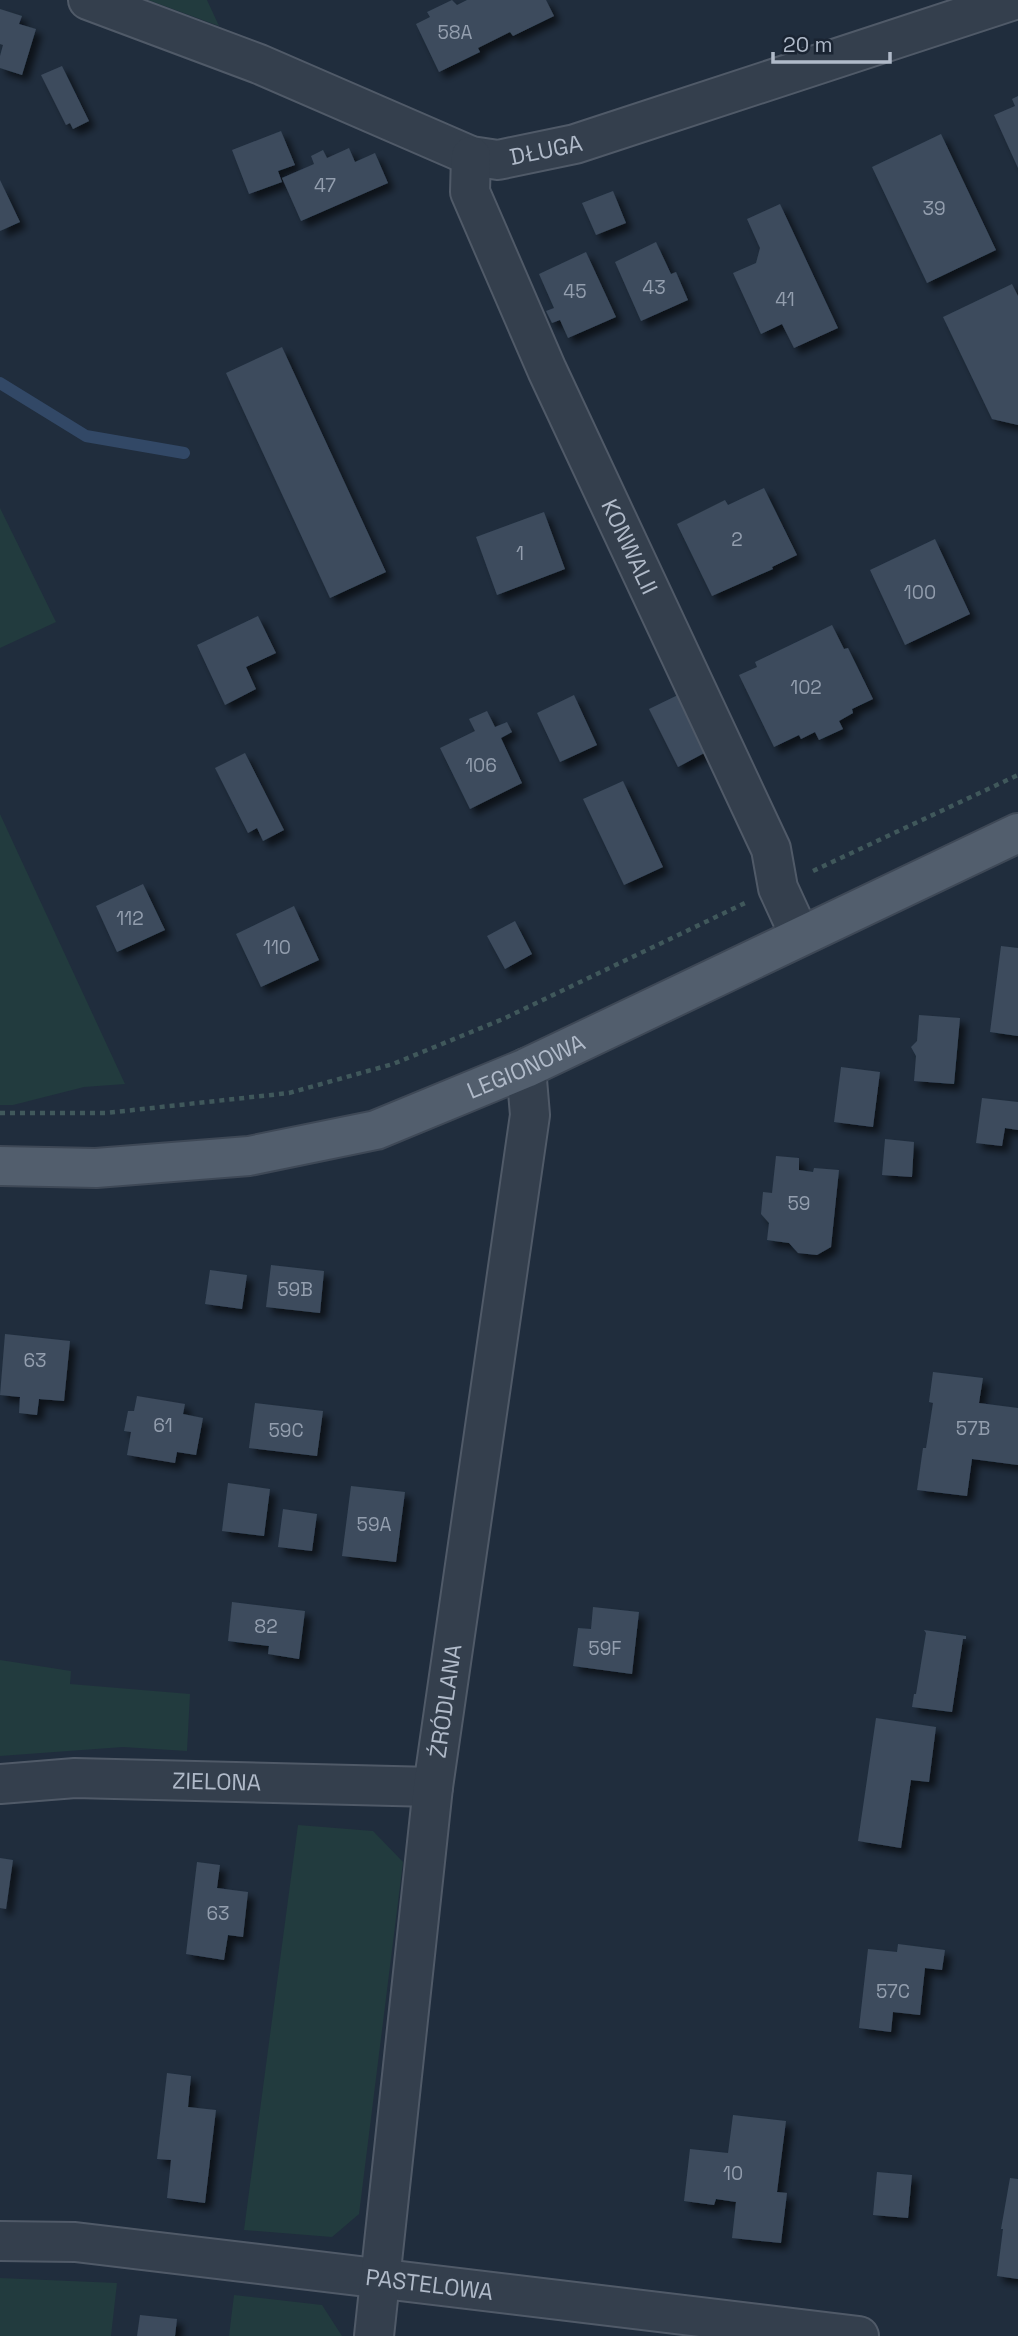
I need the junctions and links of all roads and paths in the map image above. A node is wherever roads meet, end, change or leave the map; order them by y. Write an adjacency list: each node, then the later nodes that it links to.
1 (88, 0): 3 (street, DŁUGA)
2 (1014, 0): 3 (street, DŁUGA)
3 (471, 156): 6 (street, KONWALII)
4 (1018, 775): 6 (path)
5 (1018, 833): 7 (main road, LEGIONOWA)
6 (778, 888): 7 (street, KONWALII); 9 (path)
7 (800, 936): 8 (main road, LEGIONOWA)
8 (526, 1068): 10 (main road, LEGIONOWA); 12 (street, ŹRÓDLANA)
9 (0, 1113)
10 (0, 1166)
11 (0, 1784): 12 (street, ZIELONA)
12 (433, 1787): 14 (street, ŹRÓDLANA)
13 (0, 2242): 14 (street, PASTELOWA)
14 (380, 2279): 15 (street, ŹRÓDLANA); 16 (street, PASTELOWA)
15 (374, 2336)
16 (859, 2336)

